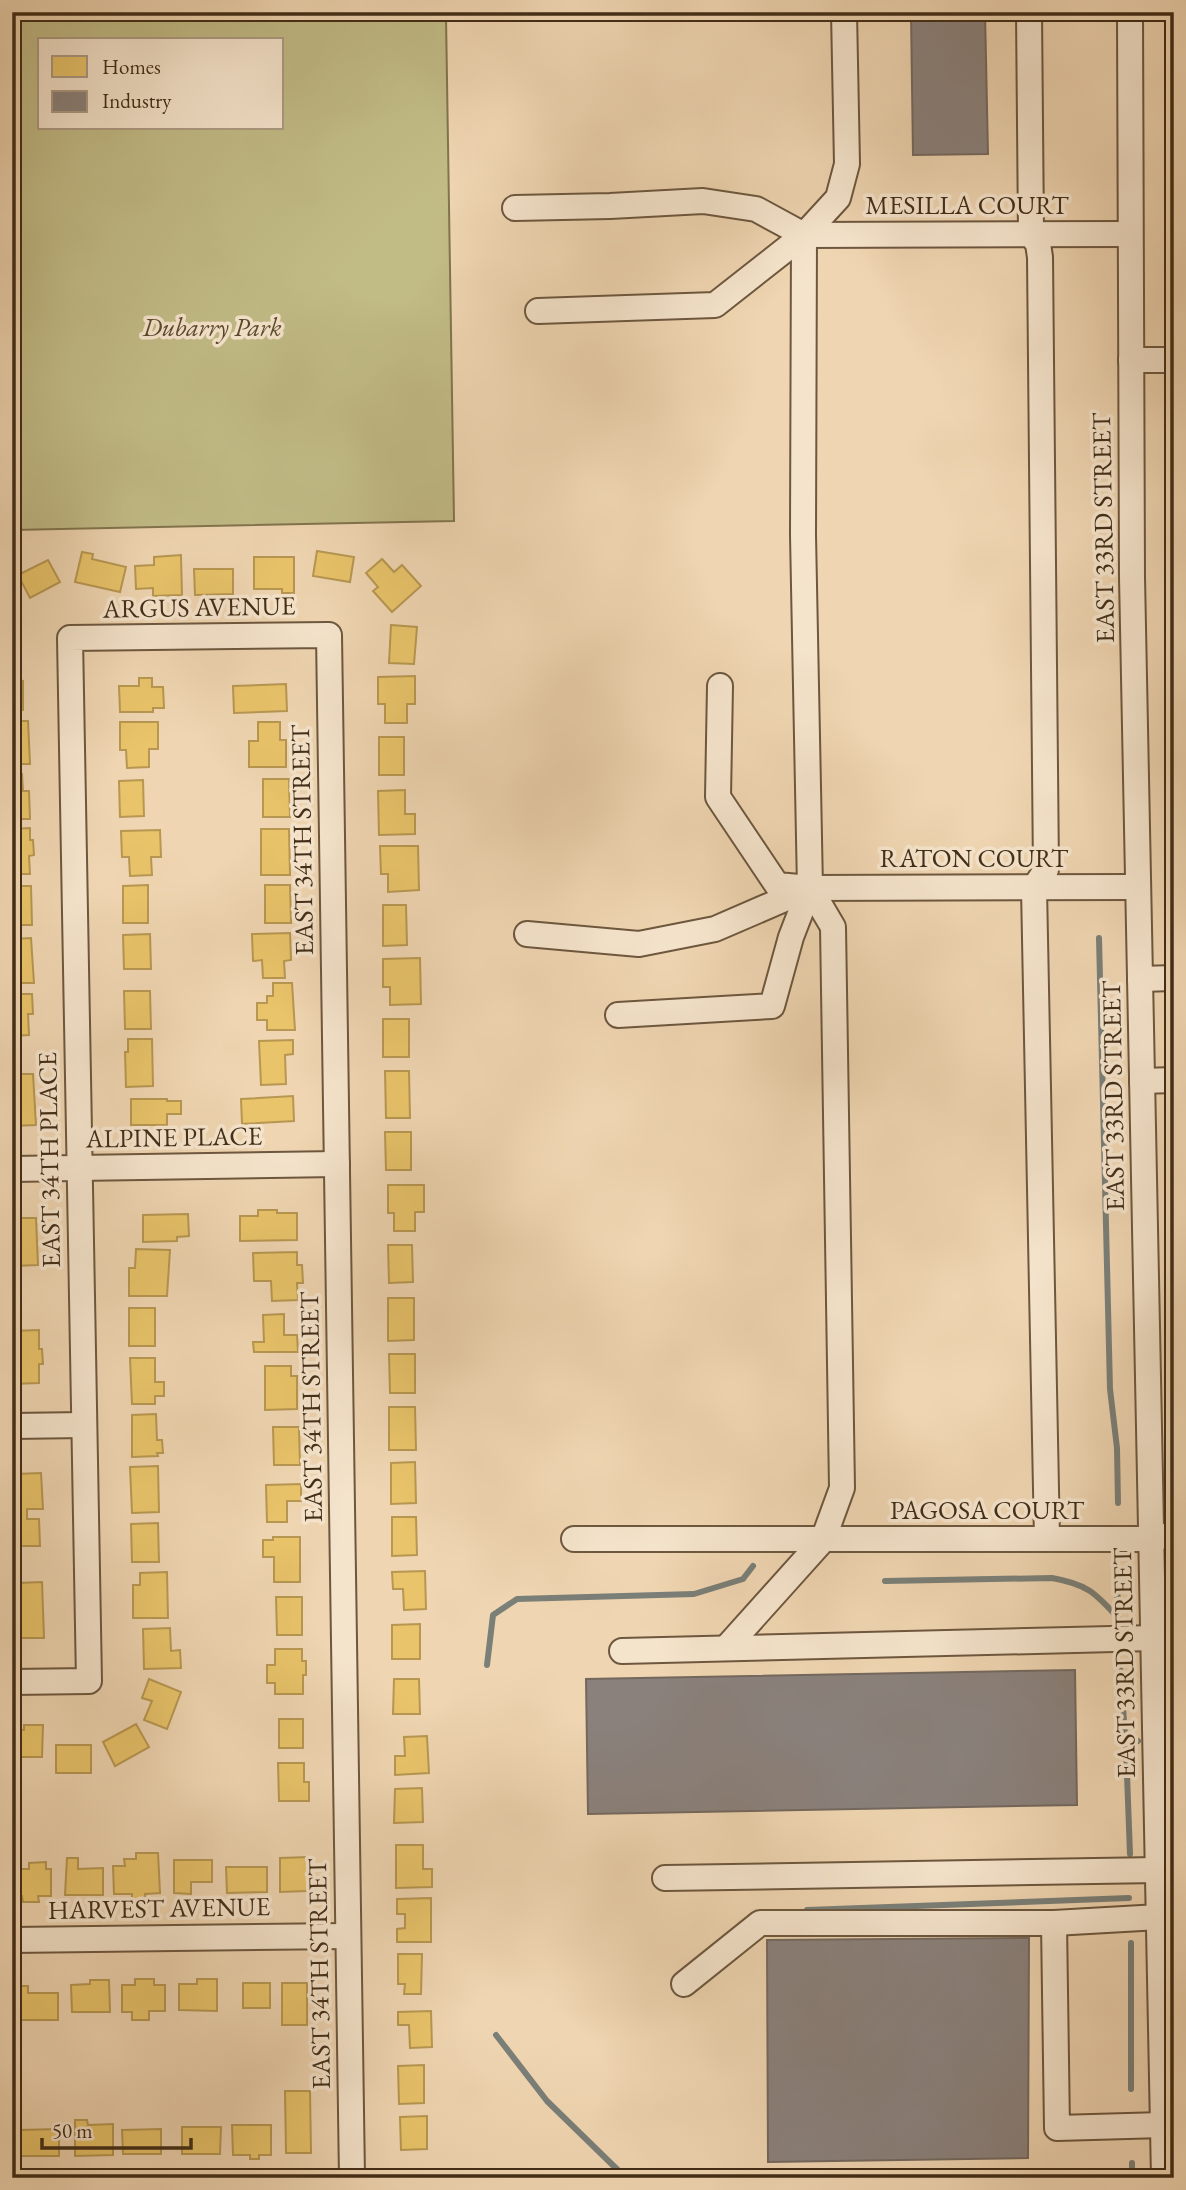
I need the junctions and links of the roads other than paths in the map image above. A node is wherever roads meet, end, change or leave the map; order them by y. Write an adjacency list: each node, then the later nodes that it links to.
1 (844, 12): 7 (street)
2 (1029, 12): 5 (street)
3 (1130, 12): 6 (street, EAST 33RD STREET)
4 (515, 208): 7 (street)
5 (1031, 234): 6 (street, MESILLA COURT); 7 (street, MESILLA COURT); 16 (street)
6 (1130, 234): 9 (street, EAST 33RD STREET)
7 (804, 235): 8 (street); 15 (street)
8 (538, 311)
9 (1131, 360): 10 (street); 14 (street, EAST 33RD STREET)
10 (1174, 360)
11 (329, 635): 12 (street, ARGUS AVENUE); 23 (street, EAST 34TH STREET)
12 (70, 638): 24 (street, EAST 34TH PLACE)
13 (720, 686): 15 (street, RATON COURT)
14 (1138, 887): 16 (street, RATON COURT); 19 (street, EAST 33RD STREET)
15 (810, 888): 16 (street, RATON COURT); 17 (street); 20 (street); 31 (street)
16 (1034, 888): 30 (street)
17 (527, 934)
18 (1174, 978): 19 (street)
19 (1140, 979): 21 (street, EAST 33RD STREET)
20 (618, 1015)
21 (1142, 1080): 22 (street); 28 (street, EAST 33RD STREET)
22 (1174, 1080)
23 (337, 1164): 24 (street, ALPINE PLACE); 42 (street, EAST 34TH STREET)
24 (79, 1168): 25 (street, ALPINE PLACE); 26 (street, EAST 34TH PLACE)
25 (12, 1169)
26 (84, 1425): 27 (street); 35 (street, EAST 34TH PLACE)
27 (12, 1426)
28 (1163, 1536): 30 (street, PAGOSA COURT); 32 (street, EAST 33RD STREET)
29 (575, 1539): 31 (street, PAGOSA COURT)
30 (1047, 1539): 31 (street, PAGOSA COURT)
31 (823, 1540): 33 (street)
32 (1154, 1638): 33 (street); 36 (street, EAST 33RD STREET)
33 (726, 1648): 34 (street)
34 (622, 1651)
35 (12, 1682)
36 (1164, 1718): 37 (street, EAST 33RD STREET)
37 (1165, 1764): 38 (street, EAST 33RD STREET)
38 (1166, 1872): 39 (street); 40 (street, EAST 33RD STREET)
39 (665, 1878)
40 (1159, 1917): 41 (street); 45 (street, EAST 33RD STREET)
41 (1054, 1923): 44 (street); 45 (street)
42 (348, 1936): 43 (street, HARVEST AVENUE); 46 (street, EAST 34TH STREET)
43 (12, 1940)
44 (684, 1984)
45 (1163, 2125): 47 (street, EAST 33RD STREET)
46 (352, 2178)
47 (1164, 2178)

